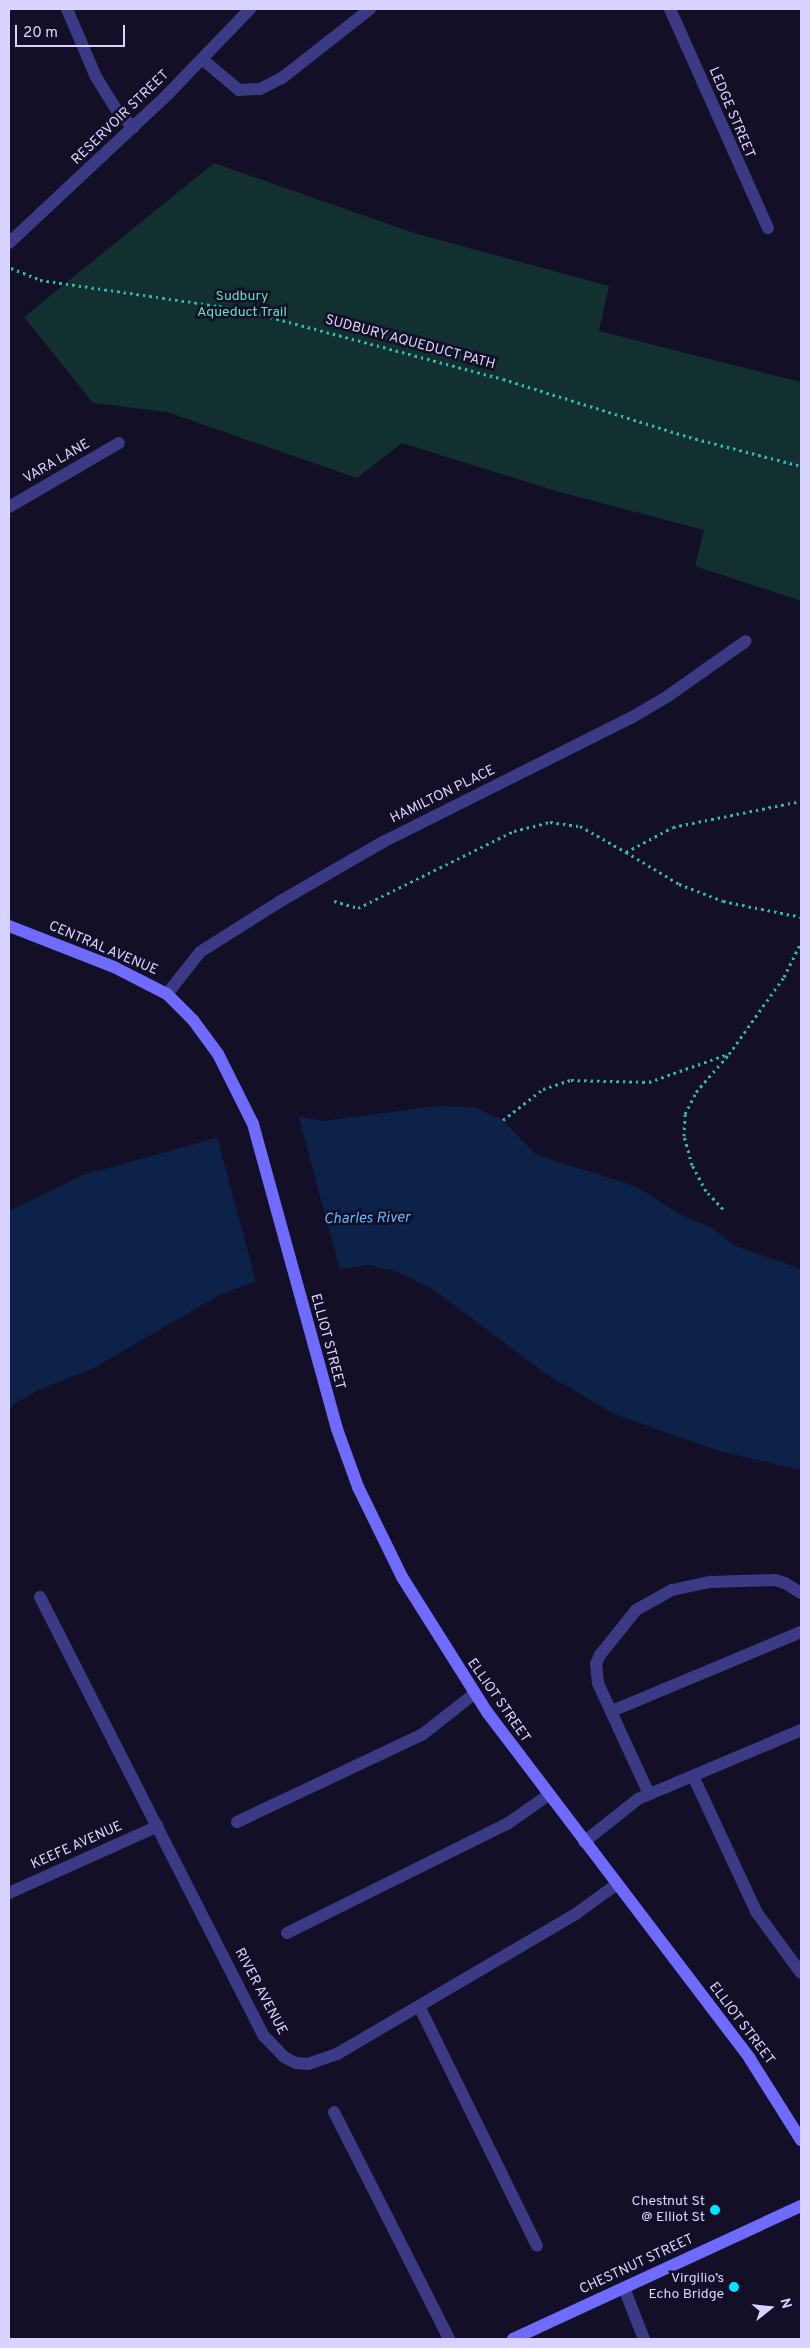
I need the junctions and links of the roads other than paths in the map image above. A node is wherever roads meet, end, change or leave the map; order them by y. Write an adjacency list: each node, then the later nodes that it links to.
1 (66, 9): 6 (street)
2 (250, 9): 5 (street, RESERVOIR STREET)
3 (370, 9): 5 (street)
4 (670, 9): 7 (street, LEDGE STREET)
5 (202, 59): 6 (street, RESERVOIR STREET)
6 (133, 128): 8 (street, RESERVOIR STREET)
7 (768, 228)
8 (9, 243)
9 (120, 443): 10 (street, VARA LANE)
10 (9, 507)
11 (746, 641): 13 (street, HAMILTON PLACE)
12 (9, 926): 13 (main road, CENTRAL AVENUE)
13 (167, 994): 14 (main road, CENTRAL AVENUE)
14 (279, 1222): 18 (main road, ELLIOT STREET)
15 (801, 1593): 19 (street)
16 (40, 1597): 25 (street, RIVER AVENUE)
17 (801, 1632): 19 (street)
18 (474, 1694): 23 (main road, ELLIOT STREET); 24 (street)
19 (612, 1711): 22 (street)
20 (801, 1730): 21 (street)
21 (693, 1776): 22 (street); 30 (street)
22 (649, 1794): 26 (street)
23 (547, 1796): 26 (main road, ELLIOT STREET); 29 (street)
24 (237, 1822)
25 (158, 1826): 28 (street, KEEFE AVENUE); 31 (street, RIVER AVENUE)
26 (584, 1842): 27 (main road, ELLIOT STREET)
27 (616, 1885): 31 (street, RIVER AVENUE); 33 (main road, ELLIOT STREET)
28 (9, 1893)
29 (287, 1933)
30 (801, 1973)
31 (419, 2006): 35 (street)
32 (334, 2112): 37 (street)
33 (801, 2140)
34 (801, 2206): 36 (main road, CHESTNUT STREET)
35 (537, 2246)
36 (624, 2288): 38 (main road, CHESTNUT STREET); 39 (street)
37 (449, 2339)
38 (513, 2339)
39 (644, 2339)

